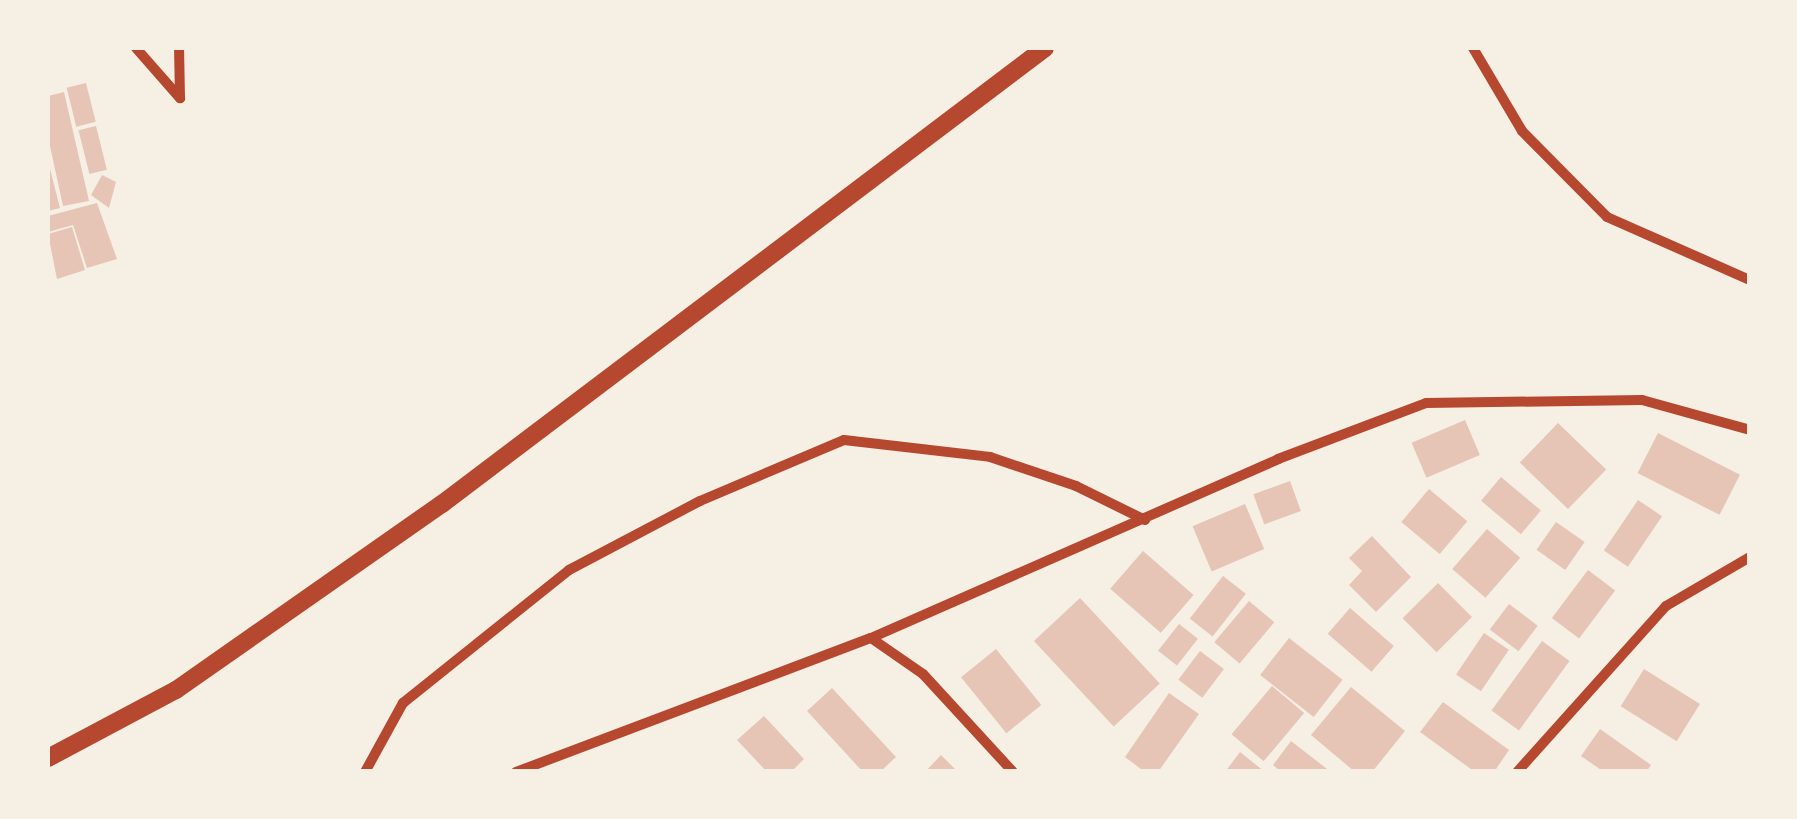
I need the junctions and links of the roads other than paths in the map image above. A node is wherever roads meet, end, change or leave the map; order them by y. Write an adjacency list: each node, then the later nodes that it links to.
1 (136, 48): 2 (street)
2 (179, 48)
3 (1044, 48): 10 (street)
4 (1473, 48): 5 (street)
5 (1750, 280)
6 (1750, 430): 7 (street)
7 (1144, 520): 9 (street); 11 (street)
8 (1750, 557): 14 (street)
9 (871, 638): 12 (street); 13 (street)
10 (48, 758)
11 (365, 772)
12 (516, 772)
13 (1013, 772)
14 (1517, 772)

